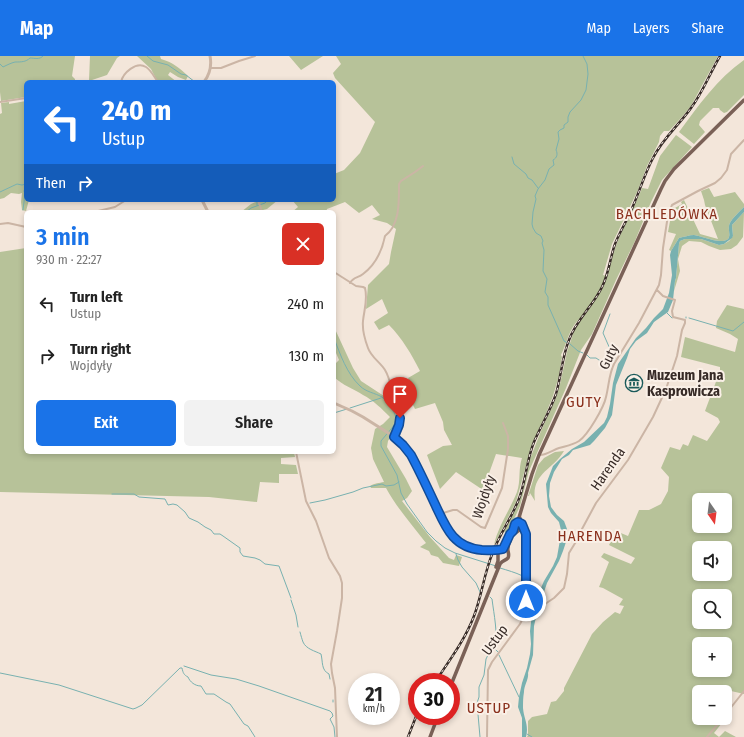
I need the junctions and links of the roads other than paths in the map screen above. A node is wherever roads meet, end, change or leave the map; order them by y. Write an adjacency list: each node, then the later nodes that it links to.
1 (210, 56): 3 (street)
2 (255, 56): 3 (street)
3 (210, 68): 6 (street)
4 (122, 80): 5 (street)
5 (156, 80)
6 (205, 80)
7 (24, 98): 9 (street)
8 (744, 100): 23 (main road)
9 (0, 102)
10 (744, 140): 18 (street, Guty)
11 (422, 166): 17 (street)
12 (123, 202): 13 (street)
13 (102, 210)
14 (0, 224): 15 (street)
15 (24, 227)
16 (336, 273): 17 (street)
17 (350, 283): 21 (street)
18 (656, 290): 23 (street, Guty); 31 (street, Harenda)
19 (336, 404): 21 (street)
20 (503, 423): 24 (street, Wojdyły)
21 (392, 436): 24 (street)
22 (296, 454): 37 (street)
23 (539, 455): 25 (main road)
24 (440, 514): 27 (street)
25 (519, 527): 26 (main road); 31 (street, Ustup)
26 (504, 550): 27 (street); 28 (main road); 29 (main road)
27 (493, 551): 28 (street)
28 (498, 556): 29 (main road); 30 (main road, Ustup)
29 (504, 560): 30 (main road, Ustup)
30 (498, 567): 32 (main road, Ustup)
31 (526, 601): 39 (street, Ustup)
32 (456, 673)
33 (744, 691): 34 (street)
34 (732, 706)
35 (434, 725): 38 (main road)
36 (717, 725): 40 (street)
37 (337, 737)
38 (430, 737)
39 (487, 737)
40 (707, 737)

